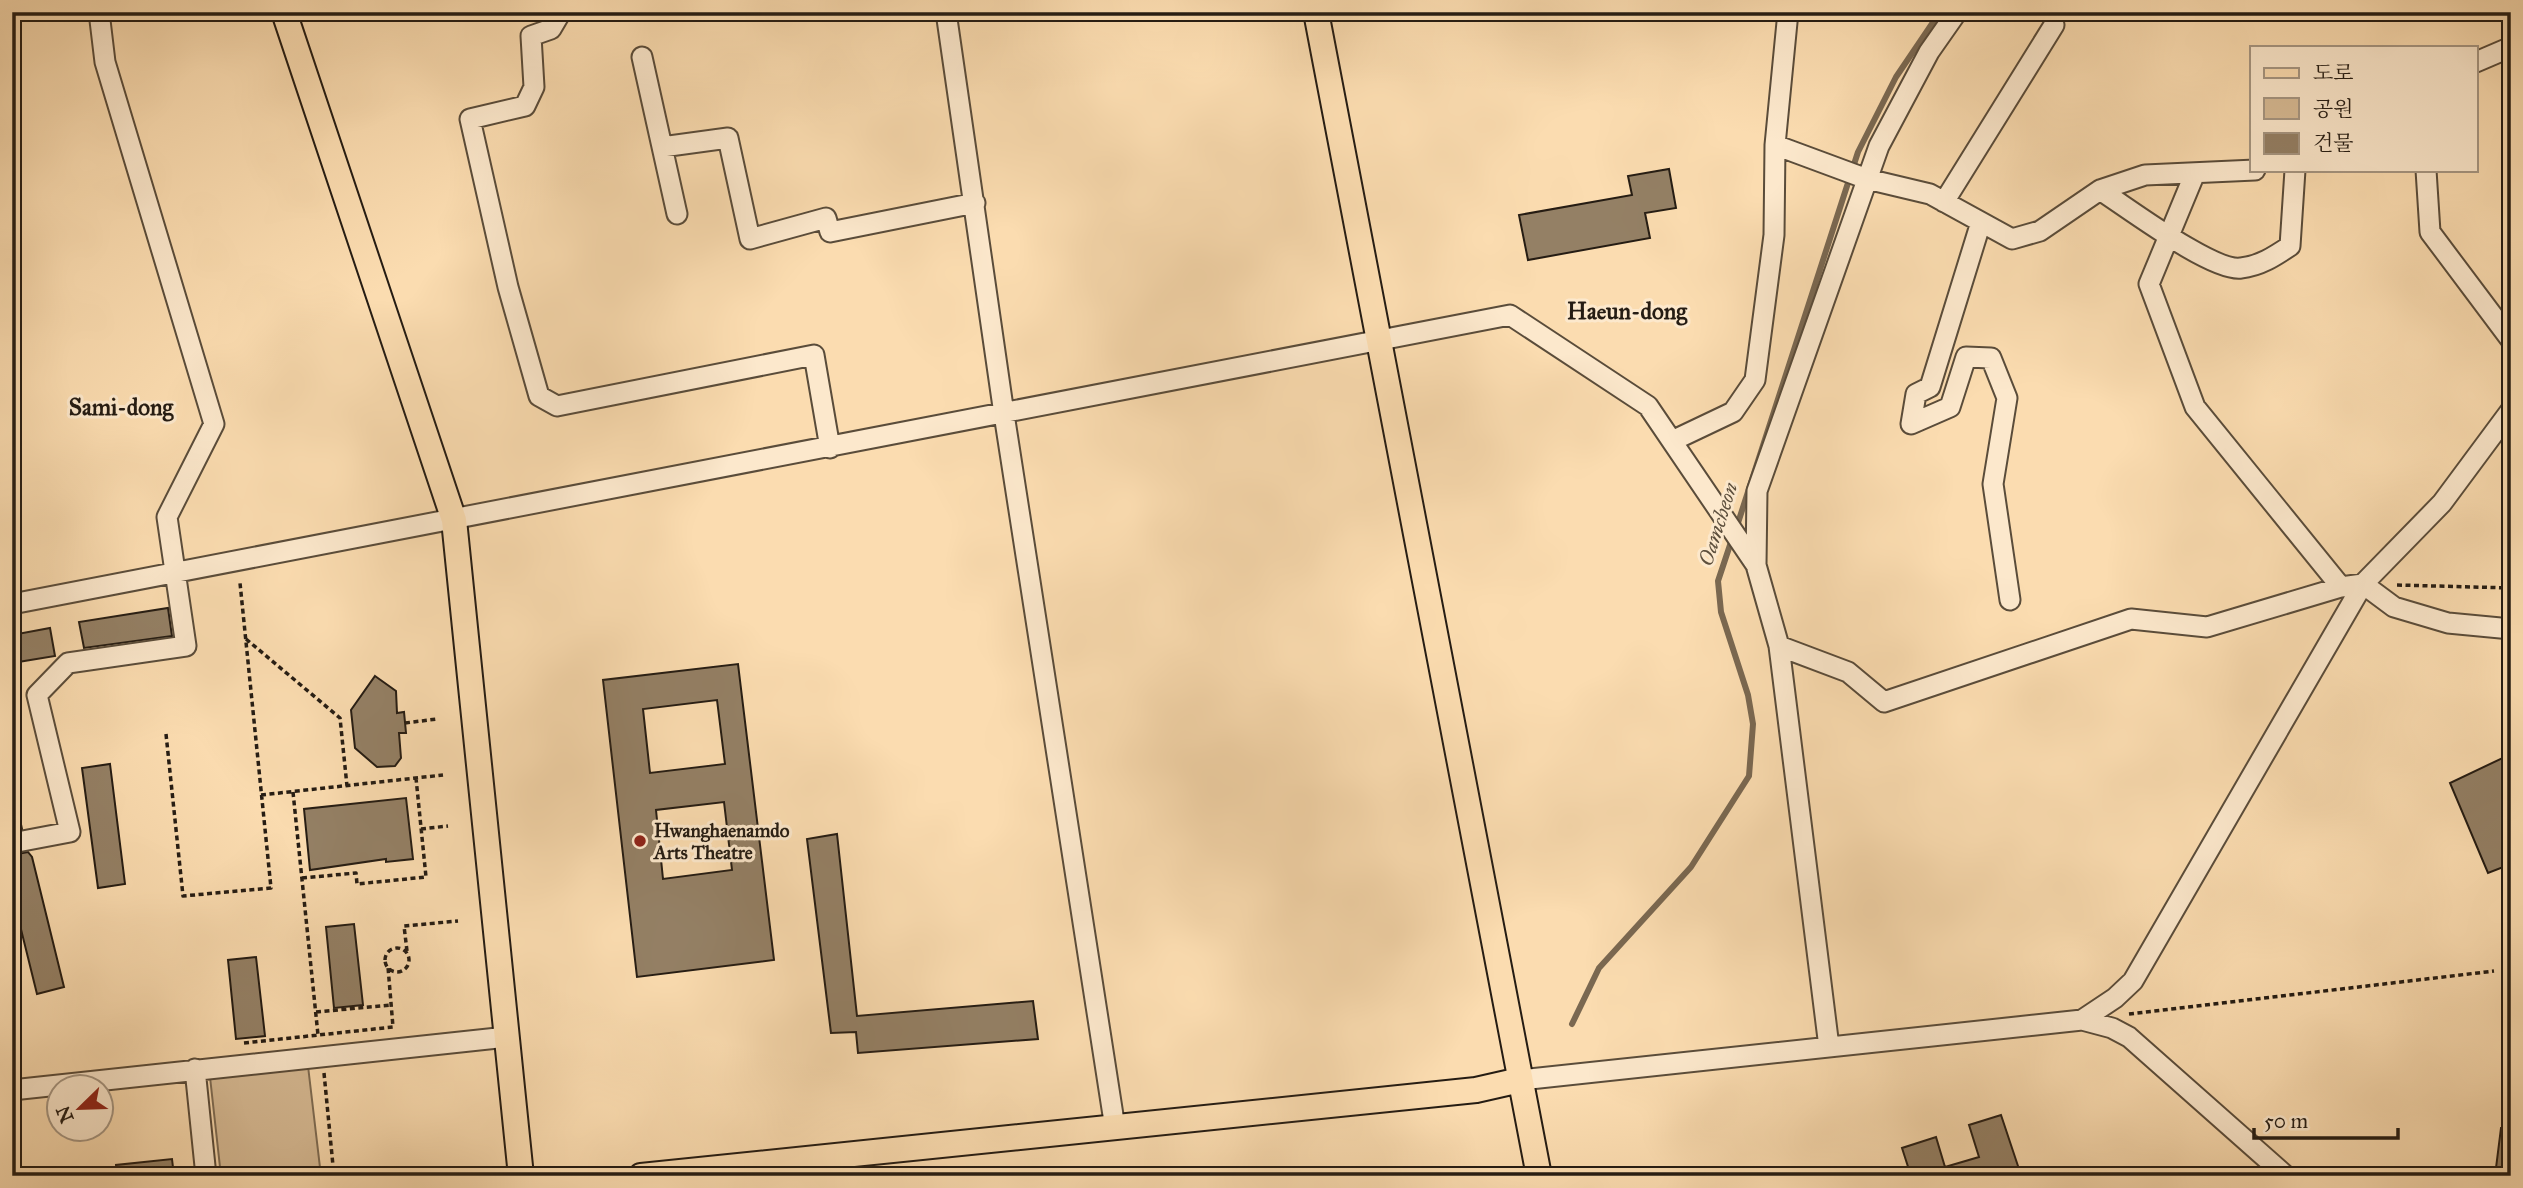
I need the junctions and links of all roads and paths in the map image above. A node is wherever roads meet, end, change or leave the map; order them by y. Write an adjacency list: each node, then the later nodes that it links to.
1 (99, 12): 33 (street)
2 (284, 12): 31 (main road)
3 (561, 12): 30 (street)
4 (946, 12): 21 (street)
5 (1316, 12): 26 (main road)
6 (1788, 12): 12 (street)
7 (1957, 12): 18 (street)
8 (2054, 25): 20 (street)
9 (2511, 47): 11 (street)
10 (642, 57): 13 (street)
11 (2478, 61)
12 (1775, 145): 18 (street); 29 (street)
13 (662, 147): 21 (street); 22 (street)
14 (2250, 170): 17 (street)
15 (2295, 172): 24 (street)
16 (2426, 172): 25 (street)
17 (2195, 173): 19 (street); 24 (street)
18 (1865, 178): 20 (street); 32 (street)
19 (2100, 190): 23 (street); 24 (street)
20 (1944, 202): 23 (street)
21 (975, 203): 28 (street)
22 (677, 214)
23 (1981, 222): 38 (street)
24 (2171, 235): 36 (street)
25 (2511, 340)
26 (1379, 342): 28 (street); 29 (street); 69 (main road)
27 (2511, 410): 35 (street)
28 (1004, 414): 30 (street); 71 (street)
29 (1672, 441): 32 (street)
30 (830, 448): 31 (street)
31 (454, 520): 33 (street); 64 (main road)
32 (1756, 565): 42 (street)
33 (174, 573): 39 (street); 53 (street)
34 (240, 583): 41 (path)
35 (2363, 584): 36 (street); 37 (path); 40 (street); 62 (street)
36 (2342, 587): 42 (street)
37 (2511, 588)
38 (2010, 600)
39 (12, 604)
40 (2511, 629)
41 (246, 638): 48 (path); 50 (path)
42 (1779, 646): 66 (street)
43 (437, 719): 44 (path)
44 (405, 723)
45 (166, 734): 50 (path)
46 (443, 775): 47 (path)
47 (416, 778): 48 (path); 52 (path)
48 (347, 786): 49 (path)
49 (293, 792): 50 (path); 54 (path)
50 (261, 795)
51 (448, 826): 52 (path)
52 (421, 829): 54 (path)
53 (12, 843)
54 (302, 878): 60 (path)
55 (458, 921): 56 (path)
56 (407, 951): 57 (path); 57 (path)
57 (388, 967): 59 (path)
58 (2494, 971): 61 (path)
59 (391, 1005): 60 (path); 63 (path)
60 (316, 1012): 63 (path)
61 (2123, 1015)
62 (2082, 1020): 66 (street); 78 (street)
63 (318, 1035): 65 (path)
64 (507, 1037): 67 (street); 75 (main road)
65 (244, 1043)
66 (1829, 1047): 69 (street)
67 (322, 1056): 68 (street); 74 (path)
68 (195, 1069): 70 (street); 73 (street)
69 (1520, 1080): 71 (main road); 77 (main road)
70 (13, 1086)
71 (1115, 1128): 72 (main road)
72 (784, 1169): 76 (main road)
73 (206, 1176)
74 (334, 1176)
75 (521, 1176)
76 (641, 1176)
77 (1539, 1176)
78 (2286, 1176)

